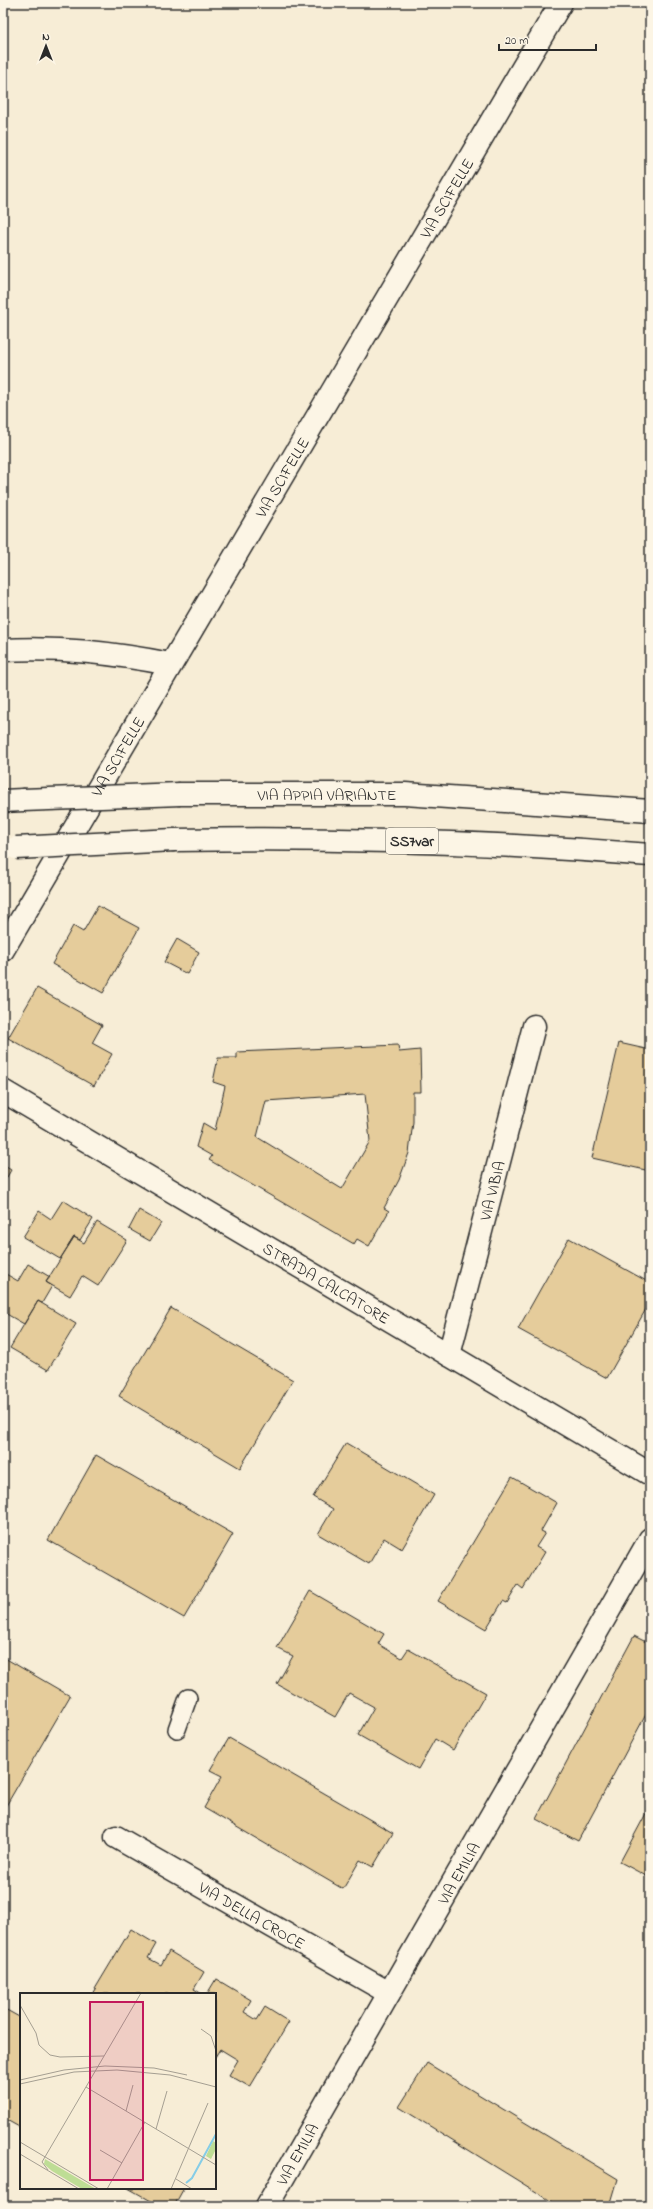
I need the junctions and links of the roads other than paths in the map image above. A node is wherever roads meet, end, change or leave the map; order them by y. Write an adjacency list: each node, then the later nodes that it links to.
1 (560, 3): 3 (main road, VIA SCIFELLE)
2 (3, 650): 3 (main road)
3 (170, 664): 8 (main road, VIA SCIFELLE)
4 (13, 800): 5 (main road, VIA APPIA VARIANTE, bridge)
5 (650, 811)
6 (10, 848): 7 (main road, SS7var, bridge)
7 (650, 855)
8 (3, 950)
9 (534, 1026): 11 (main road, VIA VIBIA)
10 (3, 1091): 11 (main road, STRADA CALCATORE)
11 (449, 1355): 12 (main road, STRADA CALCATORE)
12 (650, 1474)
13 (650, 1539): 17 (main road, VIA EMILIA)
14 (188, 1698): 15 (lane)
15 (177, 1729)
16 (116, 1837): 17 (main road, VIA DELLA CROCE)
17 (389, 1993): 18 (main road, VIA EMILIA)
18 (267, 2206)

